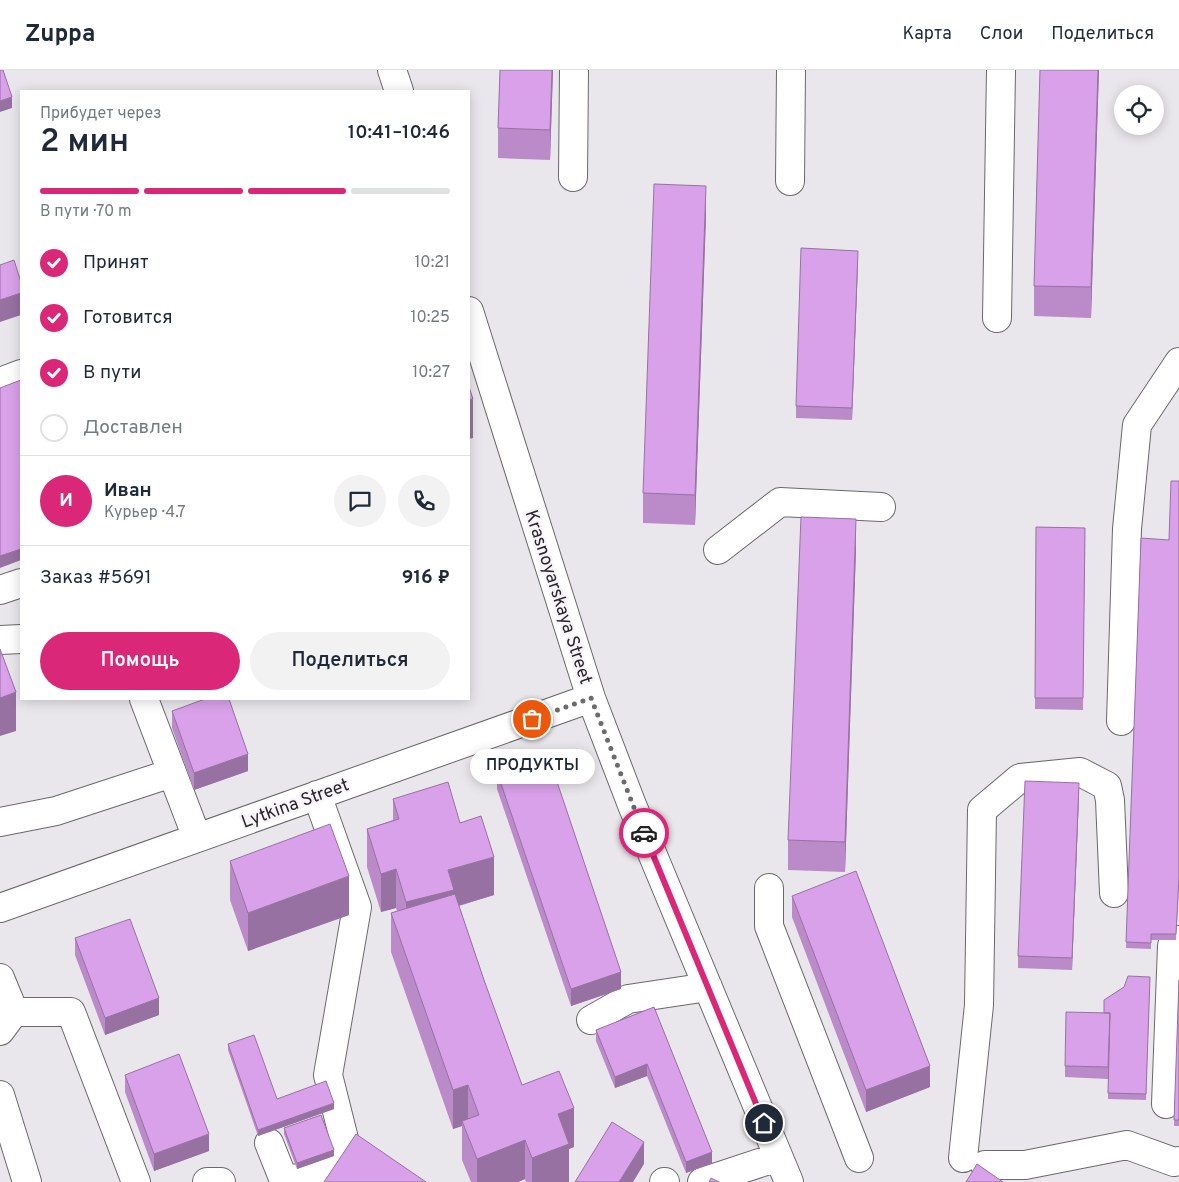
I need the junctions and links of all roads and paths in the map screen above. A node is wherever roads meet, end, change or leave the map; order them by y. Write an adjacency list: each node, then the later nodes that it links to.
1 (392, 70): 5 (street)
2 (574, 70): 6 (street)
3 (791, 70): 7 (street)
4 (1001, 70): 9 (street)
5 (399, 90)
6 (573, 178)
7 (790, 181)
8 (470, 314): 19 (street, Krasnoyarskaya Street)
9 (997, 318)
10 (1179, 362): 21 (street)
11 (20, 374): 12 (street)
12 (0, 382)
13 (881, 507): 14 (street)
14 (718, 550)
15 (20, 583): 16 (street)
16 (0, 590)
17 (20, 639): 18 (street)
18 (0, 640)
19 (591, 698): 23 (street, Lytkina Street); 31 (street, Krasnoyarskaya Street)
20 (144, 700): 22 (street)
21 (1121, 722)
22 (172, 773): 24 (street); 25 (street)
23 (317, 796): 25 (street, Lytkina Street); 36 (street)
24 (0, 822)
25 (197, 838): 28 (street, Lytkina Street)
26 (769, 888): 38 (street)
27 (1114, 893): 39 (street)
28 (0, 908)
29 (1179, 940): 35 (street)
30 (0, 978): 33 (street)
31 (708, 987): 32 (street); 37 (street, Krasnoyarskaya Street)
32 (591, 1020)
33 (7, 1021): 41 (street)
34 (0, 1095): 40 (street)
35 (1166, 1104)
36 (269, 1143)
37 (778, 1157): 44 (street); 45 (street, Krasnoyarskaya Street)
38 (859, 1158)
39 (1179, 1161)
40 (27, 1182)
41 (136, 1182)
42 (207, 1182): 43 (street)
43 (221, 1182)
44 (702, 1182)
45 (789, 1182)

